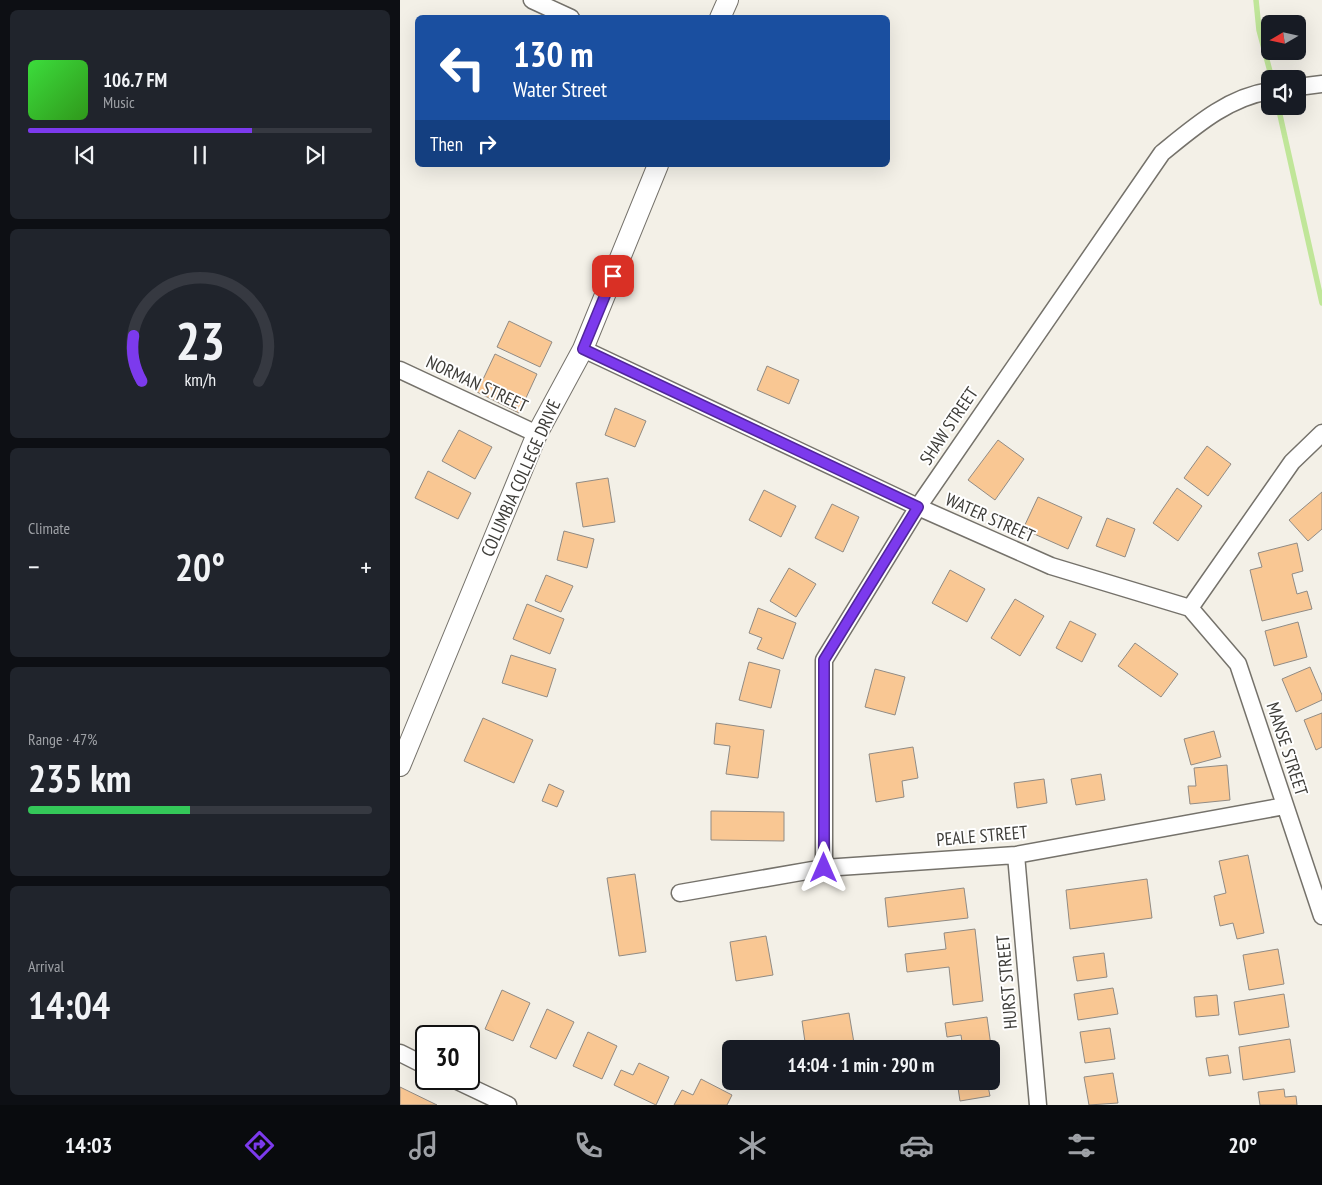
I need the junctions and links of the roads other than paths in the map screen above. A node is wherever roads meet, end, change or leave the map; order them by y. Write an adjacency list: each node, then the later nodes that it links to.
1 (532, 0): 3 (street)
2 (728, 0): 4 (street)
3 (564, 15)
4 (721, 15)
5 (1322, 84): 6 (street)
6 (1306, 86)
7 (1261, 94): 13 (street, SHAW STREET)
8 (657, 167): 9 (street, COLUMBIA COLLEGE DRIVE)
9 (583, 349): 12 (street, COLUMBIA COLLEGE DRIVE); 13 (street, WATER STREET)
10 (400, 370): 12 (street, NORMAN STREET)
11 (1322, 433): 14 (street)
12 (537, 434): 15 (street, COLUMBIA COLLEGE DRIVE)
13 (918, 507): 14 (street, WATER STREET); 18 (street, SHAW STREET)
14 (1190, 608): 16 (street, MANSE STREET)
15 (400, 766)
16 (1285, 806): 17 (street, PEALE STREET); 20 (street, MANSE STREET)
17 (1016, 854): 18 (street, PEALE STREET); 25 (street, HURST STREET)
18 (824, 868): 19 (street, PEALE STREET)
19 (680, 893)
20 (1322, 916)
21 (400, 1053): 22 (street)
22 (415, 1060)
23 (476, 1090): 24 (street)
24 (508, 1105)
25 (1038, 1105)

